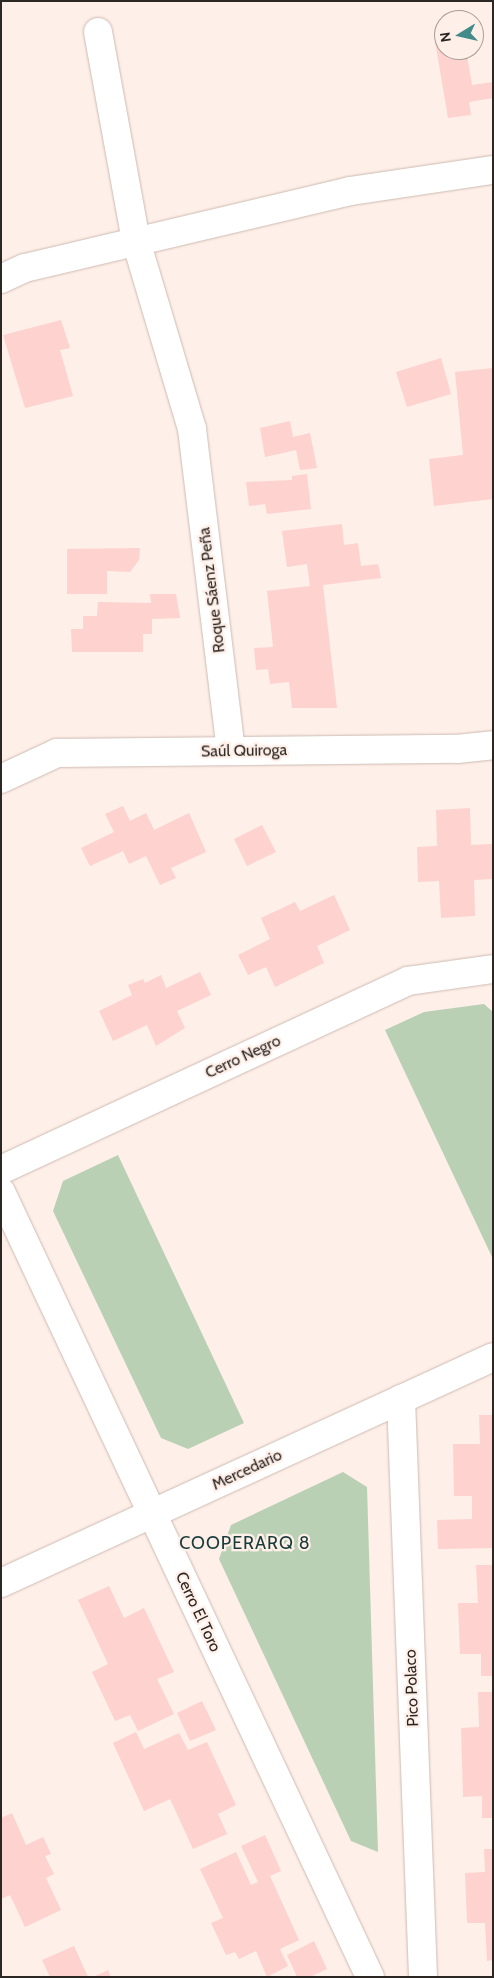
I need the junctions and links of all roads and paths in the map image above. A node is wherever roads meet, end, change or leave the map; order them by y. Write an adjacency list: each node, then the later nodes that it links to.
1 (98, 32): 3 (street, Roque Sáenz Peña)
2 (493, 170): 3 (street)
3 (136, 241): 4 (street); 6 (street, Roque Sáenz Peña)
4 (9, 271)
5 (493, 745): 6 (street, Saúl Quiroga)
6 (231, 751): 7 (street, Saúl Quiroga)
7 (1, 779)
8 (493, 968): 9 (street, Cerro Negro)
9 (1, 1170)
10 (1, 1192): 13 (street, Cerro El Toro)
11 (493, 1357): 12 (street, Mercedario)
12 (401, 1400): 13 (street, Mercedario); 16 (street, Pico Polaco)
13 (152, 1514): 14 (street, Mercedario); 15 (street, Cerro El Toro)
14 (1, 1583)
15 (370, 1977)
16 (423, 1977)

